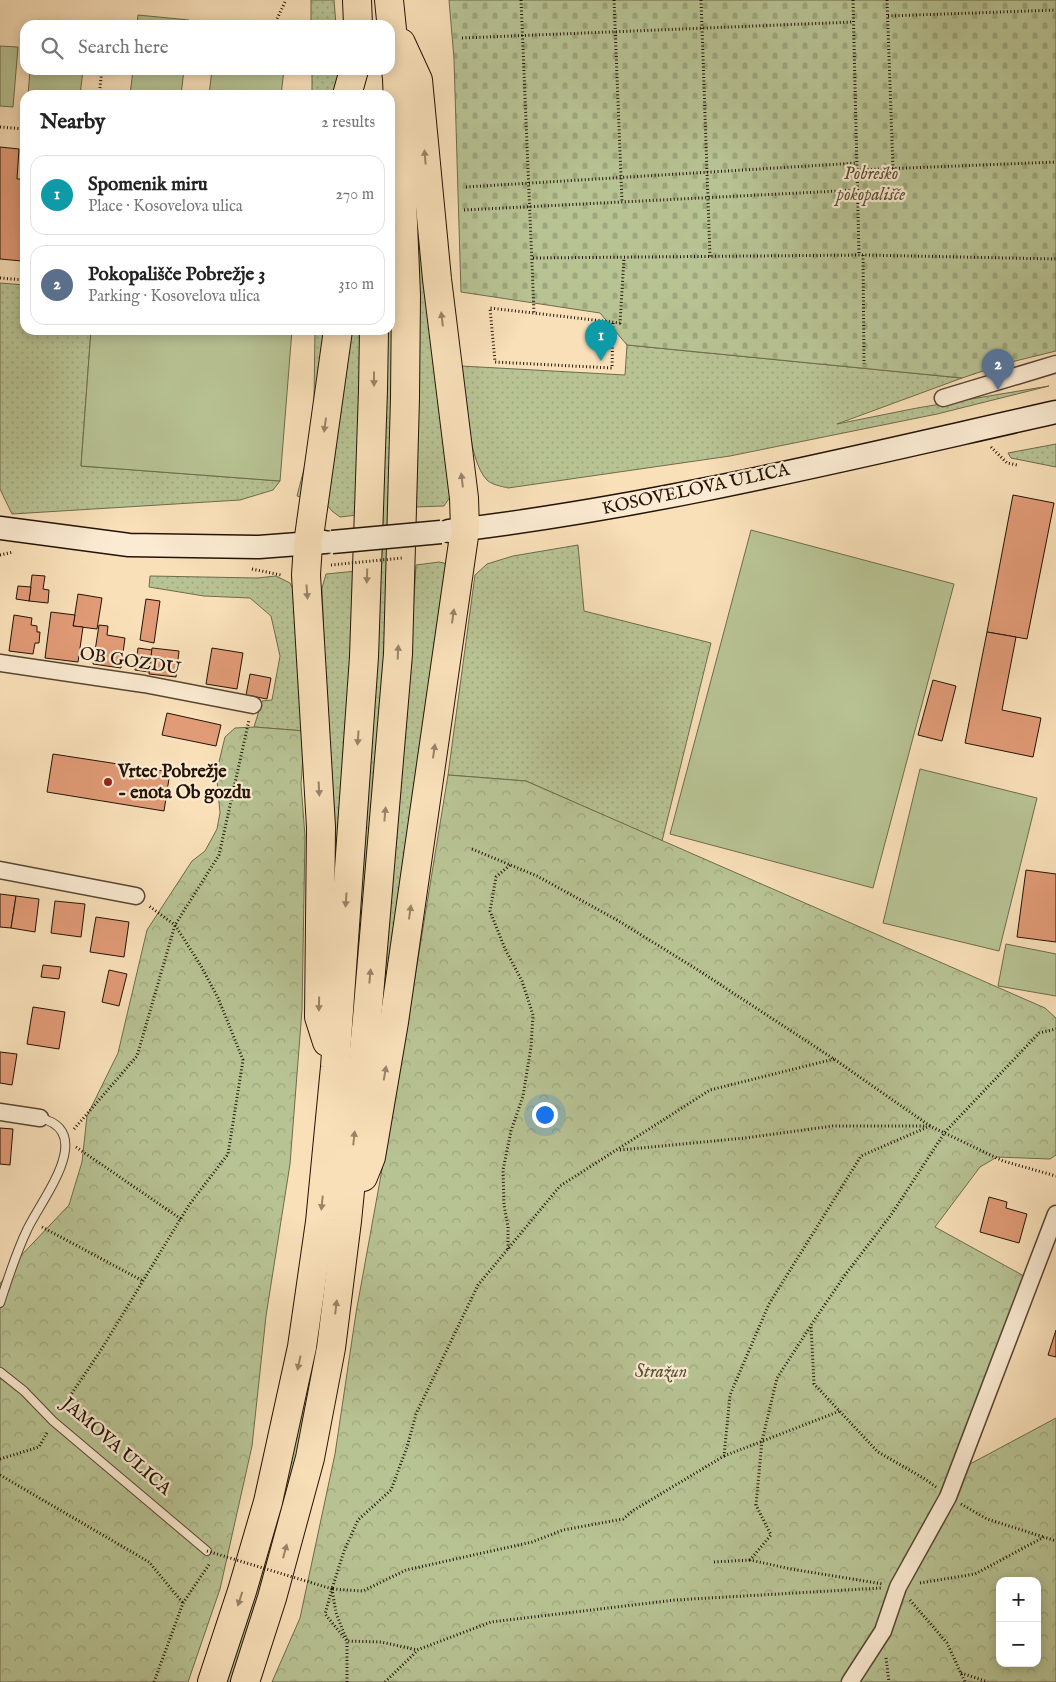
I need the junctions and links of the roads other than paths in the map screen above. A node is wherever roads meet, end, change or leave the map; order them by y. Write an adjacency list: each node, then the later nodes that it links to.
1 (357, 0): 2 (highway)
2 (358, 20)
3 (395, 23): 15 (highway, one-way to 3)
4 (395, 60): 25 (highway, one-way to 4)
5 (353, 75): 7 (highway)
6 (360, 75): 8 (highway)
7 (348, 90)
8 (362, 90)
9 (338, 335): 16 (highway, one-way to 16)
10 (374, 335): 21 (highway, one-way to 21)
11 (1056, 364): 12 (street)
12 (943, 398)
13 (1056, 412): 15 (street, KOSOVELOVA ULICA)
14 (0, 528): 16 (street, KOSOVELOVA ULICA)
15 (453, 530): 16 (street, KOSOVELOVA ULICA, bridge); 25 (highway, one-way to 15)
16 (320, 543): 21 (highway, one-way to 21)
17 (0, 663): 18 (street, OB GOZDU)
18 (252, 705)
19 (0, 870): 20 (street)
20 (136, 896)
21 (335, 1067): 29 (highway, one-way to 29)
22 (0, 1112): 23 (street)
23 (40, 1118): 26 (lane)
24 (1056, 1214): 31 (street)
25 (347, 1221): 30 (highway, one-way to 25)
26 (0, 1302)
27 (0, 1372): 28 (lane, JAMOVA ULICA)
28 (212, 1553)
29 (212, 1682)
30 (245, 1682)
31 (850, 1682)

